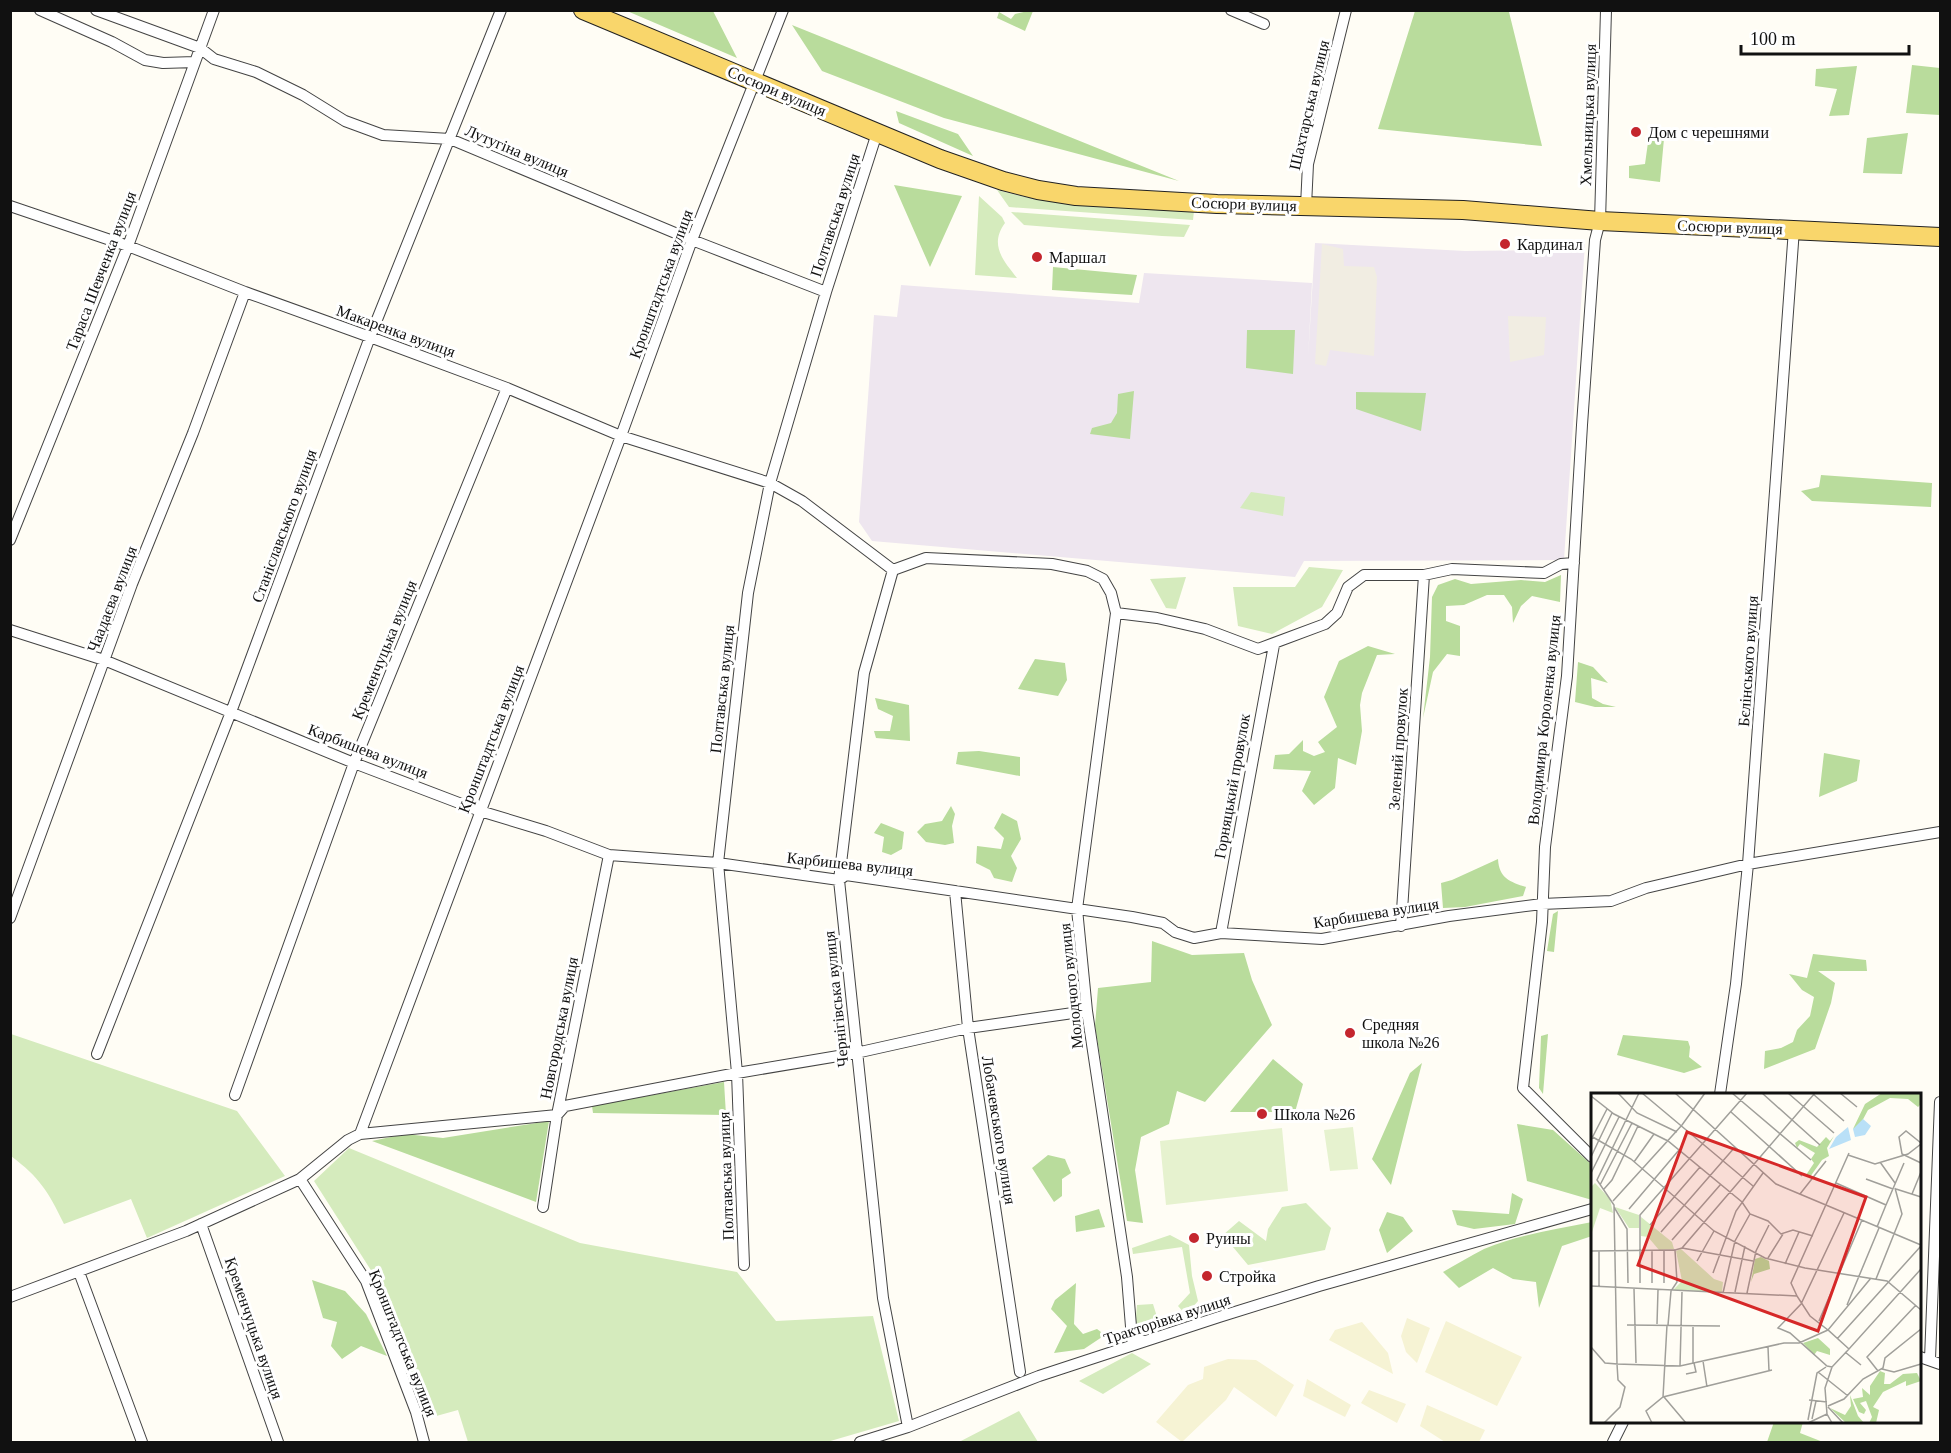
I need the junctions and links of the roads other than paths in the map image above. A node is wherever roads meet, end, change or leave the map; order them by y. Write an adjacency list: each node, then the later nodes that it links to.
1 (40, 10): 12 (street)
2 (96, 10): 11 (street, Лутугіна вулиця)
3 (214, 10): 11 (street, Тараса Шевченка вулиця)
4 (501, 10): 15 (street, Станіславського вулиця)
5 (583, 10): 13 (main road, Сосюри вулиця)
6 (783, 10): 13 (street, Кронштадтська вулиця)
7 (1231, 10): 10 (street)
8 (1346, 10): 17 (street, Шахтарська вулиця)
9 (1606, 10): 18 (street, Хмельницька вулиця)
10 (1264, 24)
11 (200, 48): 12 (street, Тараса Шевченка вулиця); 15 (street, Лутугіна вулиця)
12 (195, 62): 22 (street, Тараса Шевченка вулиця)
13 (755, 82): 14 (main road, Сосюри вулиця); 21 (street, Кронштадтська вулиця)
14 (877, 133): 17 (main road, Сосюри вулиця); 24 (street, Полтавська вулиця)
15 (450, 139): 21 (street, Лутугіна вулиця); 25 (street, Станіславського вулиця)
16 (10, 206): 22 (street, Макаренка вулиця)
17 (1306, 206): 18 (main road, Сосюри вулиця)
18 (1600, 221): 19 (main road, Сосюри вулиця); 30 (street, Володимира Короленка вулиця)
19 (1794, 229): 20 (main road, Сосюри вулиця); 43 (street, Бєлінського вулиця)
20 (1941, 237)
21 (692, 240): 24 (street, Лутугіна вулиця); 27 (street, Кронштадтська вулиця)
22 (128, 246): 23 (street, Макаренка вулиця); 29 (street, Тараса Шевченка вулиця)
23 (245, 292): 25 (street, Макаренка вулиця); 36 (street, Чаадаєва вулиця)
24 (826, 292): 28 (street, Полтавська вулиця)
25 (370, 337): 26 (street, Макаренка вулиця); 37 (street, Станіславського вулиця)
26 (507, 388): 27 (street, Макаренка вулиця); 38 (street, Кременчуцька вулиця)
27 (621, 436): 28 (street, Макаренка вулиця); 39 (street, Кронштадтська вулиця)
28 (770, 483): 31 (street, Макаренка вулиця); 42 (street, Полтавська вулиця)
29 (10, 540)
30 (1574, 562): 32 (street); 46 (street, Володимира Короленка вулиця)
31 (893, 570): 33 (street); 44 (street, Чернігівська вулиця)
32 (1424, 574): 35 (street); 49 (street, Зелений провулок)
33 (1116, 613): 35 (street); 47 (street, Молодчого вулиця)
34 (10, 630): 36 (street, Карбишева вулиця)
35 (1274, 645): 50 (street, Горняцький провулок)
36 (104, 660): 37 (street, Карбишева вулиця); 48 (street, Чаадаєва вулиця)
37 (231, 712): 38 (street, Карбишева вулиця); 53 (street, Станіславського вулиця)
38 (354, 763): 39 (street, Карбишева вулиця); 57 (street, Кременчуцька вулиця)
39 (480, 810): 41 (street, Карбишева вулиця); 60 (street, Кронштадтська вулиця)
40 (1941, 832): 43 (street, Карбишева вулиця)
41 (609, 855): 42 (street, Карбишева вулиця); 59 (street, Новгородська вулиця)
42 (718, 863): 44 (street, Карбишева вулиця); 55 (street, Полтавська вулиця)
43 (1748, 864): 46 (street, Карбишева вулиця); 56 (street, Бєлінського вулиця)
44 (839, 880): 45 (street, Карбишева вулиця); 54 (street, Чернігівська вулиця)
45 (955, 891): 47 (street, Карбишева вулиця); 52 (street, Лобачевського вулиця)
46 (1542, 904): 49 (street, Карбишева вулиця); 61 (street, Володимира Короленка вулиця)
47 (1077, 909): 50 (street, Карбишева вулиця); 51 (street, Молодчого вулиця)
48 (10, 918)
49 (1401, 926): 50 (street, Карбишева вулиця)
50 (1221, 933)
51 (1087, 1011): 52 (street); 69 (street, Молодчого вулиця)
52 (968, 1028): 54 (street); 72 (street, Лобачевського вулиця)
53 (97, 1053)
54 (856, 1053): 55 (street); 74 (street, Чернігівська вулиця)
55 (737, 1073): 59 (street); 66 (street, Полтавська вулиця)
56 (1720, 1093)
57 (235, 1095)
58 (1941, 1102): 70 (street)
59 (557, 1116): 60 (street); 63 (street, Новгородська вулиця)
60 (360, 1134): 62 (street)
61 (1591, 1155)
62 (300, 1179): 65 (street); 77 (street, Кронштадтська вулиця)
63 (543, 1207)
64 (1591, 1210): 69 (street, Тракторівка вулиця)
65 (201, 1224): 67 (street); 76 (street, Кременчуцька вулиця)
66 (744, 1265)
67 (79, 1272): 68 (street); 75 (street)
68 (10, 1297)
69 (1148, 1341): 74 (street, Тракторівка вулиця)
70 (1925, 1358): 71 (street)
71 (1941, 1364)
72 (1020, 1372)
73 (1623, 1423): 79 (street)
74 (908, 1427): 78 (street, Тракторівка вулиця)
75 (142, 1443)
76 (278, 1443)
77 (424, 1443)
78 (860, 1443)
79 (1613, 1443)

